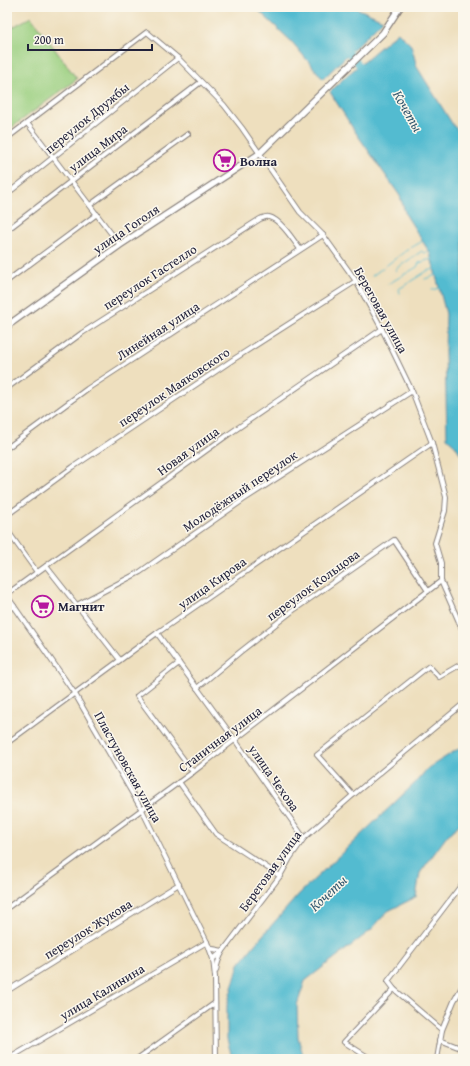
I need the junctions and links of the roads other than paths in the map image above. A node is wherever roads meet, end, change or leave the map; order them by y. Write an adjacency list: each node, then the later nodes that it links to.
1 (400, 7): 7 (street, улица Гоголя)
2 (178, 58): 3 (street, Береговая улица); 4 (street, Береговая улица); 8 (street, переулок Дружбы)
3 (201, 82): 7 (street, Береговая улица); 9 (street, улица Мира)
4 (27, 123): 6 (street); 8 (street)
5 (188, 134): 11 (street)
6 (7, 138)
7 (260, 154): 14 (street, Береговая улица); 15 (street, улица Гоголя)
8 (54, 157): 9 (street); 10 (street, переулок Дружбы)
9 (71, 181): 11 (street); 13 (street, улица Мира)
10 (7, 194)
11 (90, 205): 12 (street)
12 (96, 214): 15 (street); 17 (street)
13 (7, 230)
14 (323, 235): 16 (street, Линейная улица); 18 (street, Береговая улица)
15 (120, 245): 19 (street, улица Гоголя)
16 (300, 249): 21 (street, переулок Гастелло); 24 (street, Линейная улица)
17 (7, 281)
18 (356, 281): 20 (street, Береговая улица); 25 (street, переулок Маяковского)
19 (7, 326)
20 (382, 329): 22 (street, Береговая улица); 27 (street, Новая улица)
21 (7, 388)
22 (412, 391): 23 (street, Береговая улица); 32 (street, Молодёжный переулок)
23 (432, 443): 29 (street, Береговая улица); 36 (street, улица Кирова)
24 (7, 448)
25 (7, 516)
26 (7, 530): 28 (street)
27 (46, 566): 28 (street, Новая улица); 32 (street)
28 (37, 572): 31 (street, Новая улица)
29 (441, 581): 30 (street, Станичная улица); 35 (street, Береговая улица)
30 (428, 592): 40 (street, переулок Кольцова); 43 (street, Станичная улица)
31 (7, 595): 33 (street, Пластуновская улица)
32 (77, 605): 37 (street)
33 (14, 606): 34 (street); 41 (street, Пластуновская улица)
34 (7, 611)
35 (463, 631)
36 (157, 633): 37 (street, улица Кирова); 38 (street, улица Чехова)
37 (120, 660): 41 (street, улица Кирова)
38 (179, 663): 40 (street, улица Чехова); 45 (street)
39 (463, 663): 47 (street)
40 (197, 688): 43 (street, улица Чехова)
41 (75, 694): 44 (street, улица Кирова); 48 (street, Пластуновская улица)
42 (463, 704): 47 (street, Береговая улица)
43 (235, 740): 45 (street, Станичная улица); 49 (street, улица Чехова)
44 (7, 743)
45 (193, 772): 46 (street, Станичная улица)
46 (179, 782): 48 (street, Станичная улица); 50 (street)
47 (353, 795): 49 (street, Береговая улица)
48 (142, 810): 52 (street, Пластуновская улица); 53 (street, Станичная улица)
49 (304, 838): 50 (street, Береговая улица)
50 (280, 876): 55 (street, Береговая улица)
51 (463, 883): 59 (street)
52 (179, 884): 54 (street, Пластуновская улица); 60 (street, переулок Жукова)
53 (7, 908)
54 (207, 944): 55 (street); 56 (street, Пластуновская улица); 65 (street, улица Калинина)
55 (223, 951): 56 (street, Береговая улица); 57 (street)
56 (213, 959): 57 (street)
57 (215, 977): 61 (street)
58 (463, 985): 62 (street)
59 (394, 989): 62 (street); 68 (street)
60 (7, 991)
61 (215, 1003): 66 (street); 67 (street)
62 (442, 1030): 63 (street)
63 (440, 1040): 64 (street); 69 (street)
64 (463, 1050)
65 (8, 1059)
66 (137, 1059)
67 (216, 1059)
68 (371, 1059)
69 (437, 1059)

